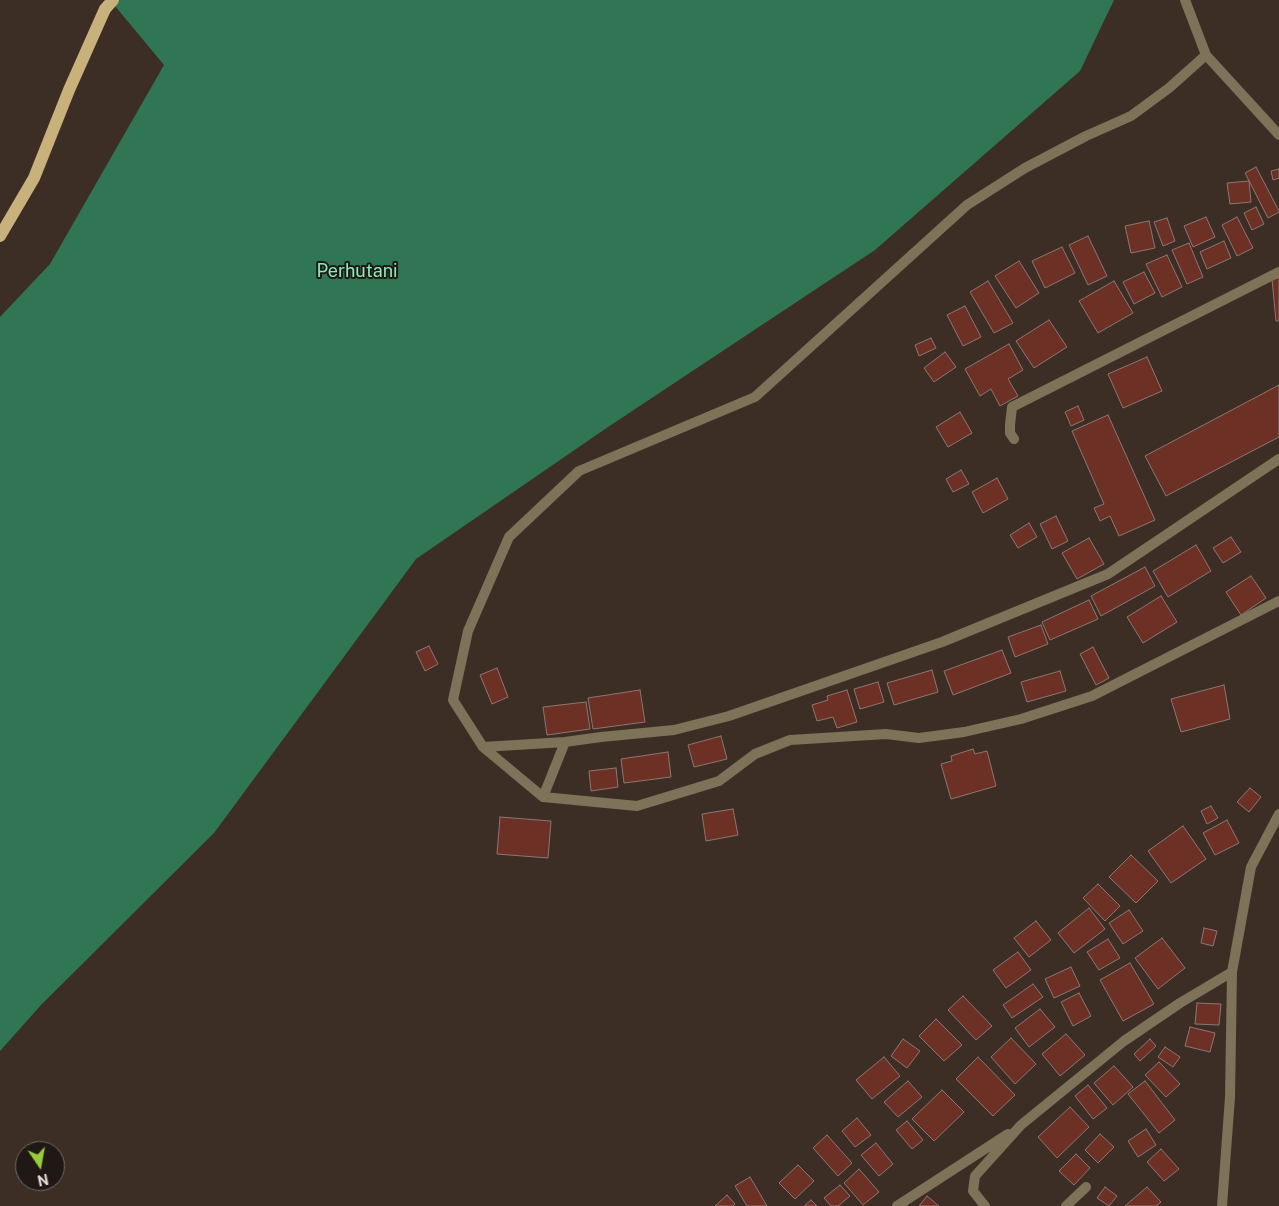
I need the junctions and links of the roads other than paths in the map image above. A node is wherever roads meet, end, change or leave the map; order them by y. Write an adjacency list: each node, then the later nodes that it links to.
1 (113, 0): 5 (main road)
2 (1185, 0): 3 (street)
3 (1206, 56): 4 (street); 11 (street)
4 (1279, 135)
5 (0, 236)
6 (1279, 272): 7 (street)
7 (1014, 439)
8 (1279, 459): 10 (street)
9 (1279, 601): 12 (street)
10 (565, 742): 11 (street); 12 (street)
11 (483, 747): 12 (street)
12 (543, 797)
13 (1279, 814): 14 (street)
14 (1232, 972): 15 (street); 20 (street)
15 (1021, 1125): 17 (street); 18 (street)
16 (1086, 1186): 19 (street)
17 (897, 1206)
18 (985, 1206)
19 (1066, 1206)
20 (1222, 1206)

